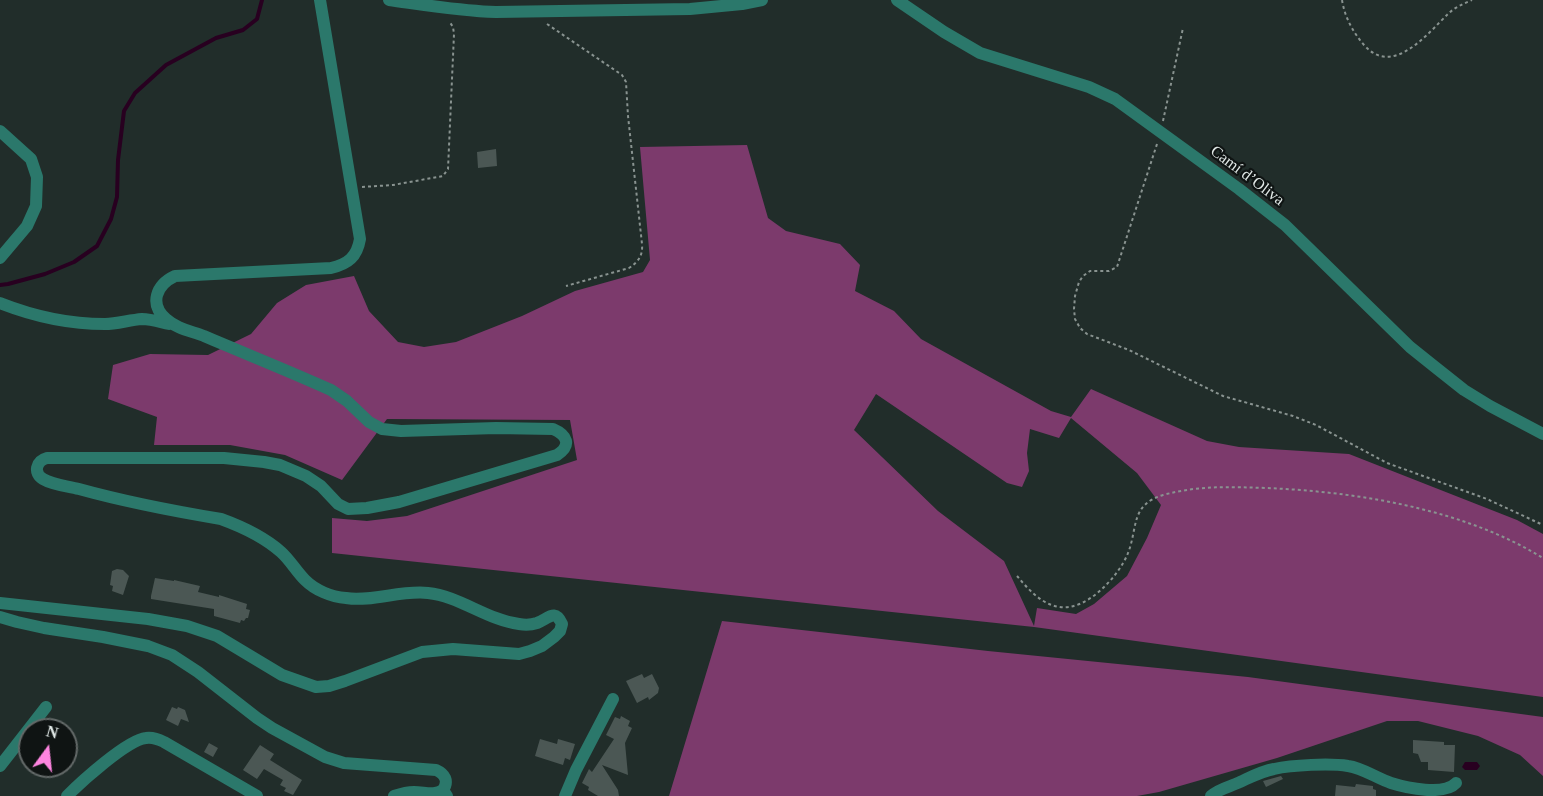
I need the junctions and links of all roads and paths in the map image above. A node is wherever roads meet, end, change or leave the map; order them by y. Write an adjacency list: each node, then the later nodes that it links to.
1 (320, 0): 12 (street)
2 (389, 0): 3 (street)
3 (762, 0)
4 (897, 0): 11 (street, Camí d’Oliva)
5 (1342, 0): 6 (path)
6 (1472, 0)
7 (441, 19): 12 (path)
8 (547, 24): 14 (path)
9 (1183, 28): 11 (path)
10 (0, 131): 13 (street)
11 (1161, 132): 17 (street, Camí d’Oliva); 18 (path)
12 (352, 188): 16 (street)
13 (0, 258)
14 (566, 286)
15 (0, 303): 16 (street)
16 (173, 325): 21 (street)
17 (1543, 434)
18 (1543, 525)
19 (1543, 558): 20 (path)
20 (1017, 576)
21 (2, 604)
22 (0, 616): 28 (street)
23 (613, 699): 32 (street)
24 (46, 707): 25 (street)
25 (0, 766)
26 (1239, 783): 27 (street); 33 (street); 34 (street)
27 (1456, 783)
28 (445, 793): 31 (street)
29 (67, 796): 30 (street)
30 (257, 796)
31 (394, 796)
32 (566, 796)
33 (1211, 796)
34 (1243, 796)

